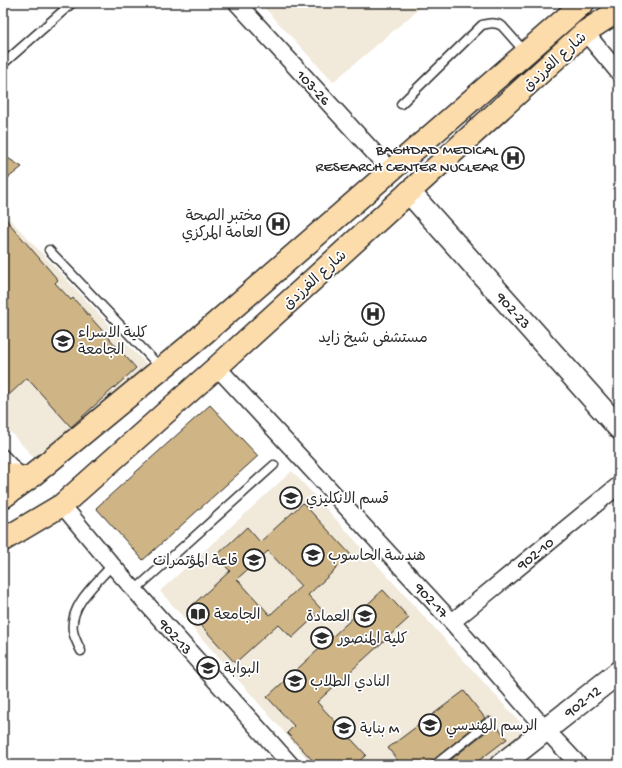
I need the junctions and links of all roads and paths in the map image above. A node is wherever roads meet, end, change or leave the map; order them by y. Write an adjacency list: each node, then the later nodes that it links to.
1 (72, 3): 8 (lane)
2 (237, 3): 11 (street, 103-26)
3 (572, 7): 7 (main road, شارع الفرزدق)
4 (619, 10): 6 (main road, شارع الفرزدق)
5 (619, 21): 6 (main road)
6 (590, 29): 9 (street); 12 (main road, شارع الفرزدق)
7 (526, 53): 10 (lane); 11 (main road, شارع الفرزدق)
8 (5, 62)
9 (619, 73)
10 (401, 104)
11 (390, 170): 15 (main road, شارع الفرزدق)
12 (409, 192): 14 (main road, شارع الفرزدق); 16 (street, 902-23)
13 (49, 250): 15 (lane)
14 (217, 367): 23 (main road, شارع الفرزدق); 27 (street, 902-17)
15 (161, 369): 20 (main road, شارع الفرزدق)
16 (619, 428)
17 (3, 453): 20 (lane)
18 (274, 465): 26 (lane)
19 (3, 473): 20 (main road)
20 (28, 479): 22 (main road, شارع الفرزدق)
21 (619, 485): 27 (street, 902-10)
22 (3, 497)
23 (62, 505): 24 (main road, شارع الفرزدق); 25 (street, 902-13)
24 (3, 540)
25 (112, 565): 26 (street, 902-13); 28 (lane)
26 (135, 590): 32 (street, 902-13)
27 (452, 622): 31 (street, 902-17)
28 (81, 651)
29 (619, 672): 31 (street, 902-12)
30 (489, 722): 33 (lane)
31 (546, 730): 34 (street, 902-12); 35 (street, 902-17)
32 (291, 765)
33 (435, 765)
34 (501, 765)
35 (580, 765)

